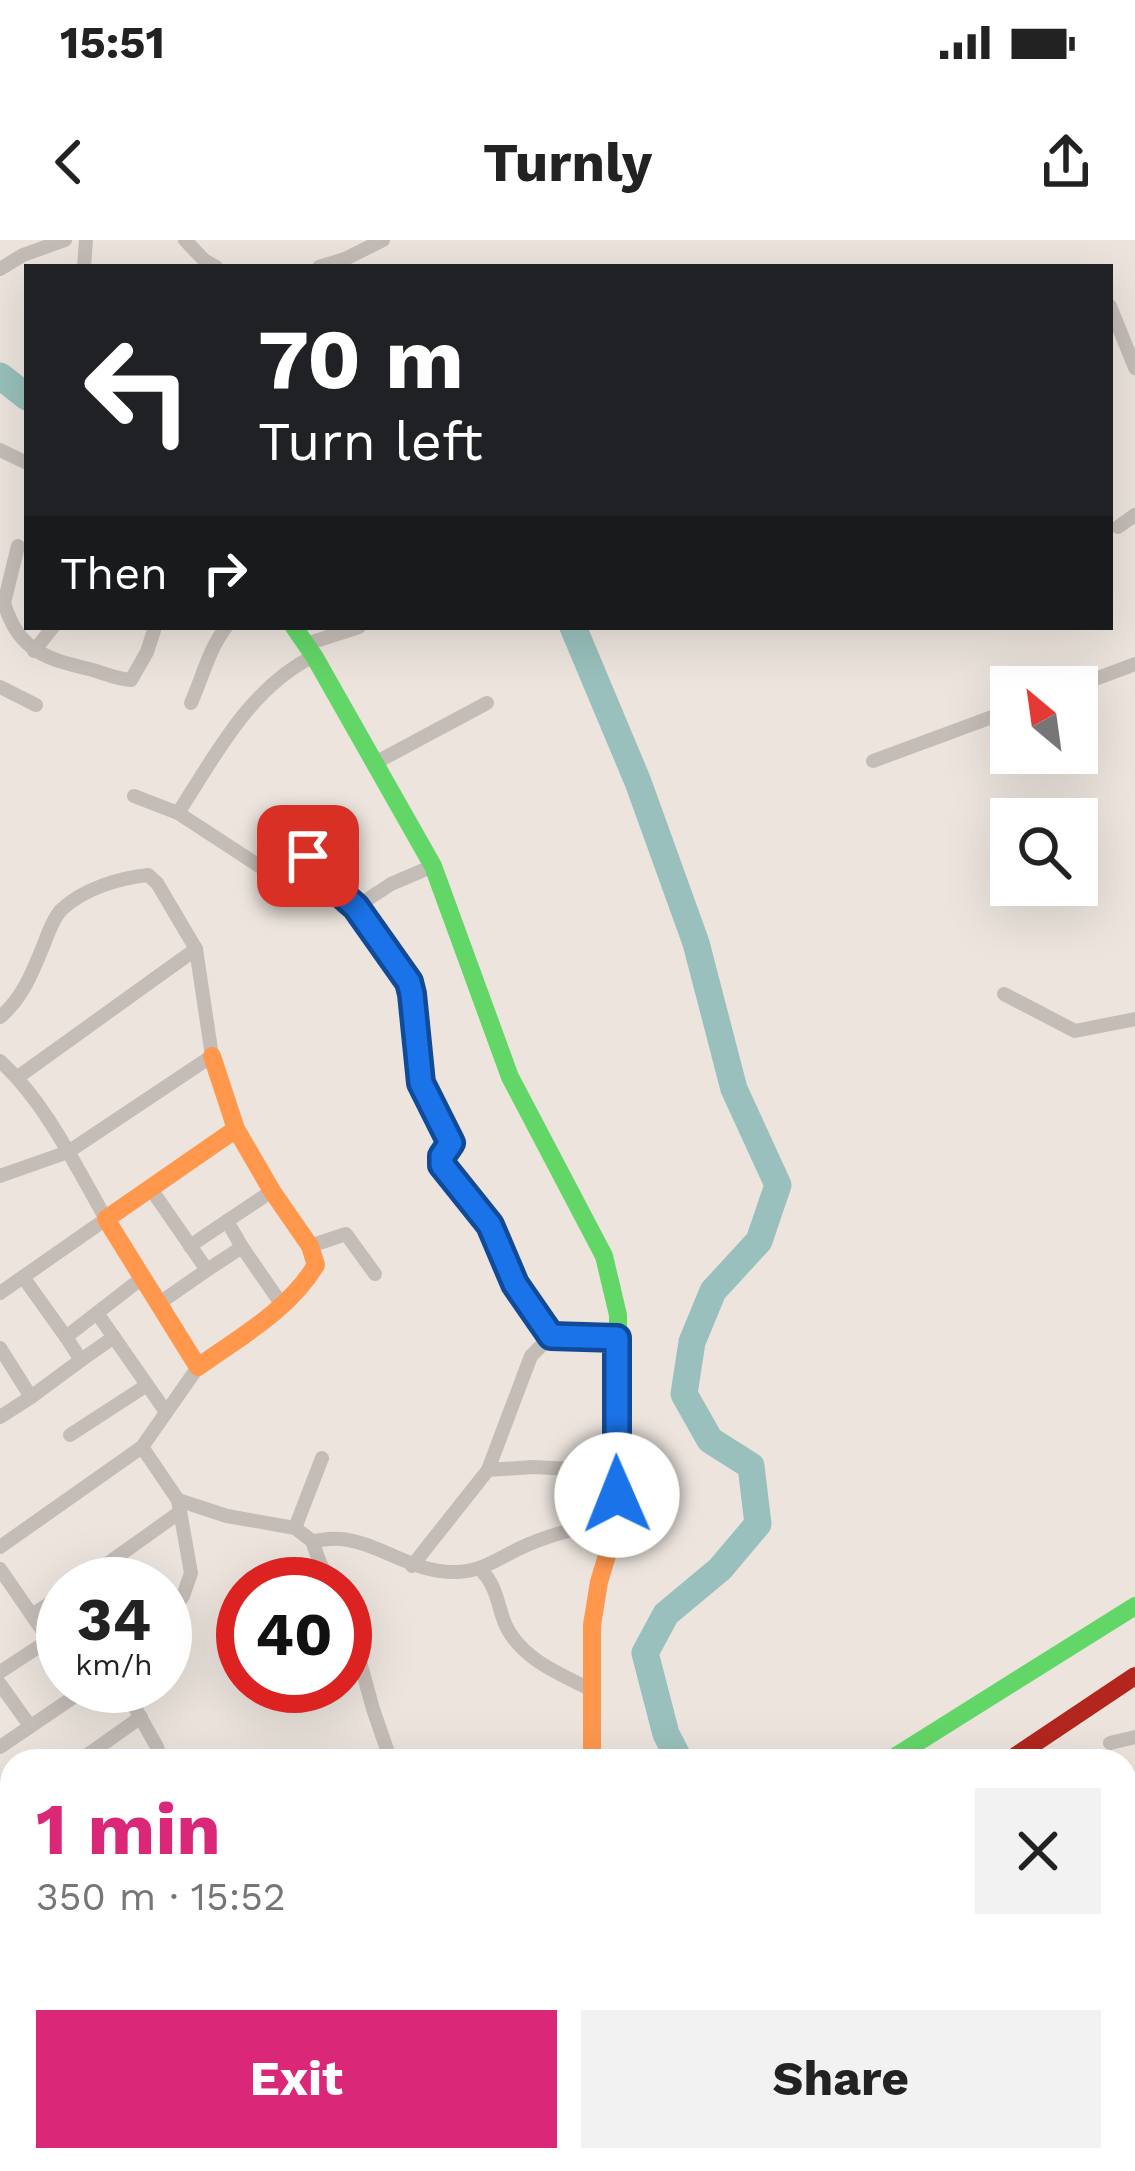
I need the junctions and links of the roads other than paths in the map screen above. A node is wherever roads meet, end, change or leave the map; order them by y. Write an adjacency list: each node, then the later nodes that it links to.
1 (65, 240): 6 (street)
2 (185, 240): 4 (street)
3 (383, 240): 5 (street)
4 (211, 264)
5 (329, 264)
6 (0, 269)
7 (1113, 312): 8 (street)
8 (1135, 368)
9 (1135, 515): 10 (street)
10 (1118, 527)
11 (0, 546): 12 (street)
12 (22, 547): 18 (street)
13 (51, 630): 18 (street)
14 (154, 630): 18 (street)
15 (224, 630): 22 (street)
16 (348, 630): 17 (street)
17 (304, 642): 27 (street); 29 (street)
18 (34, 651)
19 (1135, 664): 20 (street)
20 (1098, 678)
21 (0, 687): 24 (street)
22 (191, 703)
23 (487, 704): 27 (street)
24 (36, 705)
25 (990, 718): 26 (street)
26 (873, 761)
27 (373, 764): 30 (street)
28 (134, 796): 29 (street)
29 (178, 813): 31 (street)
30 (433, 866): 31 (street); 60 (street)
31 (356, 907): 57 (street)
32 (196, 949): 34 (street); 36 (street); 38 (street)
33 (1004, 994): 35 (street)
34 (0, 1017)
35 (1135, 1018)
36 (212, 1057): 39 (street); 40 (street)
37 (0, 1060): 38 (street)
38 (18, 1077): 40 (street)
39 (236, 1129): 42 (street); 43 (street)
40 (68, 1152): 41 (street); 44 (street)
41 (0, 1175)
42 (151, 1189): 44 (street); 46 (street)
43 (272, 1191): 45 (street); 47 (street)
44 (106, 1219): 51 (street); 52 (street)
45 (227, 1222): 46 (street); 48 (street)
46 (190, 1246): 49 (street)
47 (310, 1246): 50 (street); 55 (street)
48 (242, 1247): 49 (street); 55 (street)
49 (207, 1270): 54 (street)
50 (375, 1274)
51 (22, 1277): 53 (street); 58 (street)
52 (142, 1277): 54 (street); 56 (street)
53 (0, 1293)
54 (158, 1304): 63 (street)
55 (282, 1305): 63 (street)
56 (97, 1313): 58 (street); 59 (street)
57 (551, 1336): 60 (street); 71 (street)
58 (67, 1337): 62 (street)
59 (114, 1337): 62 (street); 64 (street)
60 (617, 1338): 72 (street)
61 (0, 1348): 65 (street)
62 (81, 1360): 65 (street)
63 (198, 1367): 66 (street)
64 (147, 1385): 66 (street); 68 (street)
65 (31, 1396): 67 (street)
66 (166, 1412): 69 (street)
67 (0, 1417)
68 (70, 1435)
69 (142, 1448): 73 (street); 77 (street)
70 (322, 1458): 75 (street)
71 (488, 1470): 72 (street); 81 (street)
72 (616, 1471): 74 (street)
73 (179, 1506): 75 (street); 78 (street); 79 (street)
74 (618, 1519): 83 (street); 92 (street)
75 (295, 1528): 76 (street)
76 (313, 1541): 80 (street); 81 (street)
77 (0, 1547)
78 (114, 1557)
79 (188, 1557)
80 (318, 1557)
81 (412, 1566): 83 (street)
82 (0, 1569): 86 (street)
83 (481, 1570): 92 (street)
84 (1135, 1606): 105 (street)
85 (36, 1614): 86 (street)
86 (32, 1616): 87 (street)
87 (36, 1622)
88 (36, 1648): 89 (street)
89 (0, 1672)
90 (1135, 1676): 106 (street)
91 (0, 1684): 97 (street)
92 (592, 1690): 104 (street)
93 (372, 1705): 103 (street)
94 (50, 1713): 97 (street)
95 (139, 1713): 96 (street)
96 (141, 1717): 101 (street); 102 (street)
97 (30, 1726): 100 (street)
98 (1135, 1737): 99 (street)
99 (1110, 1743)
100 (0, 1747)
101 (96, 1749)
102 (158, 1749)
103 (388, 1749)
104 (592, 1749)
105 (907, 1749)
106 (1026, 1749)

